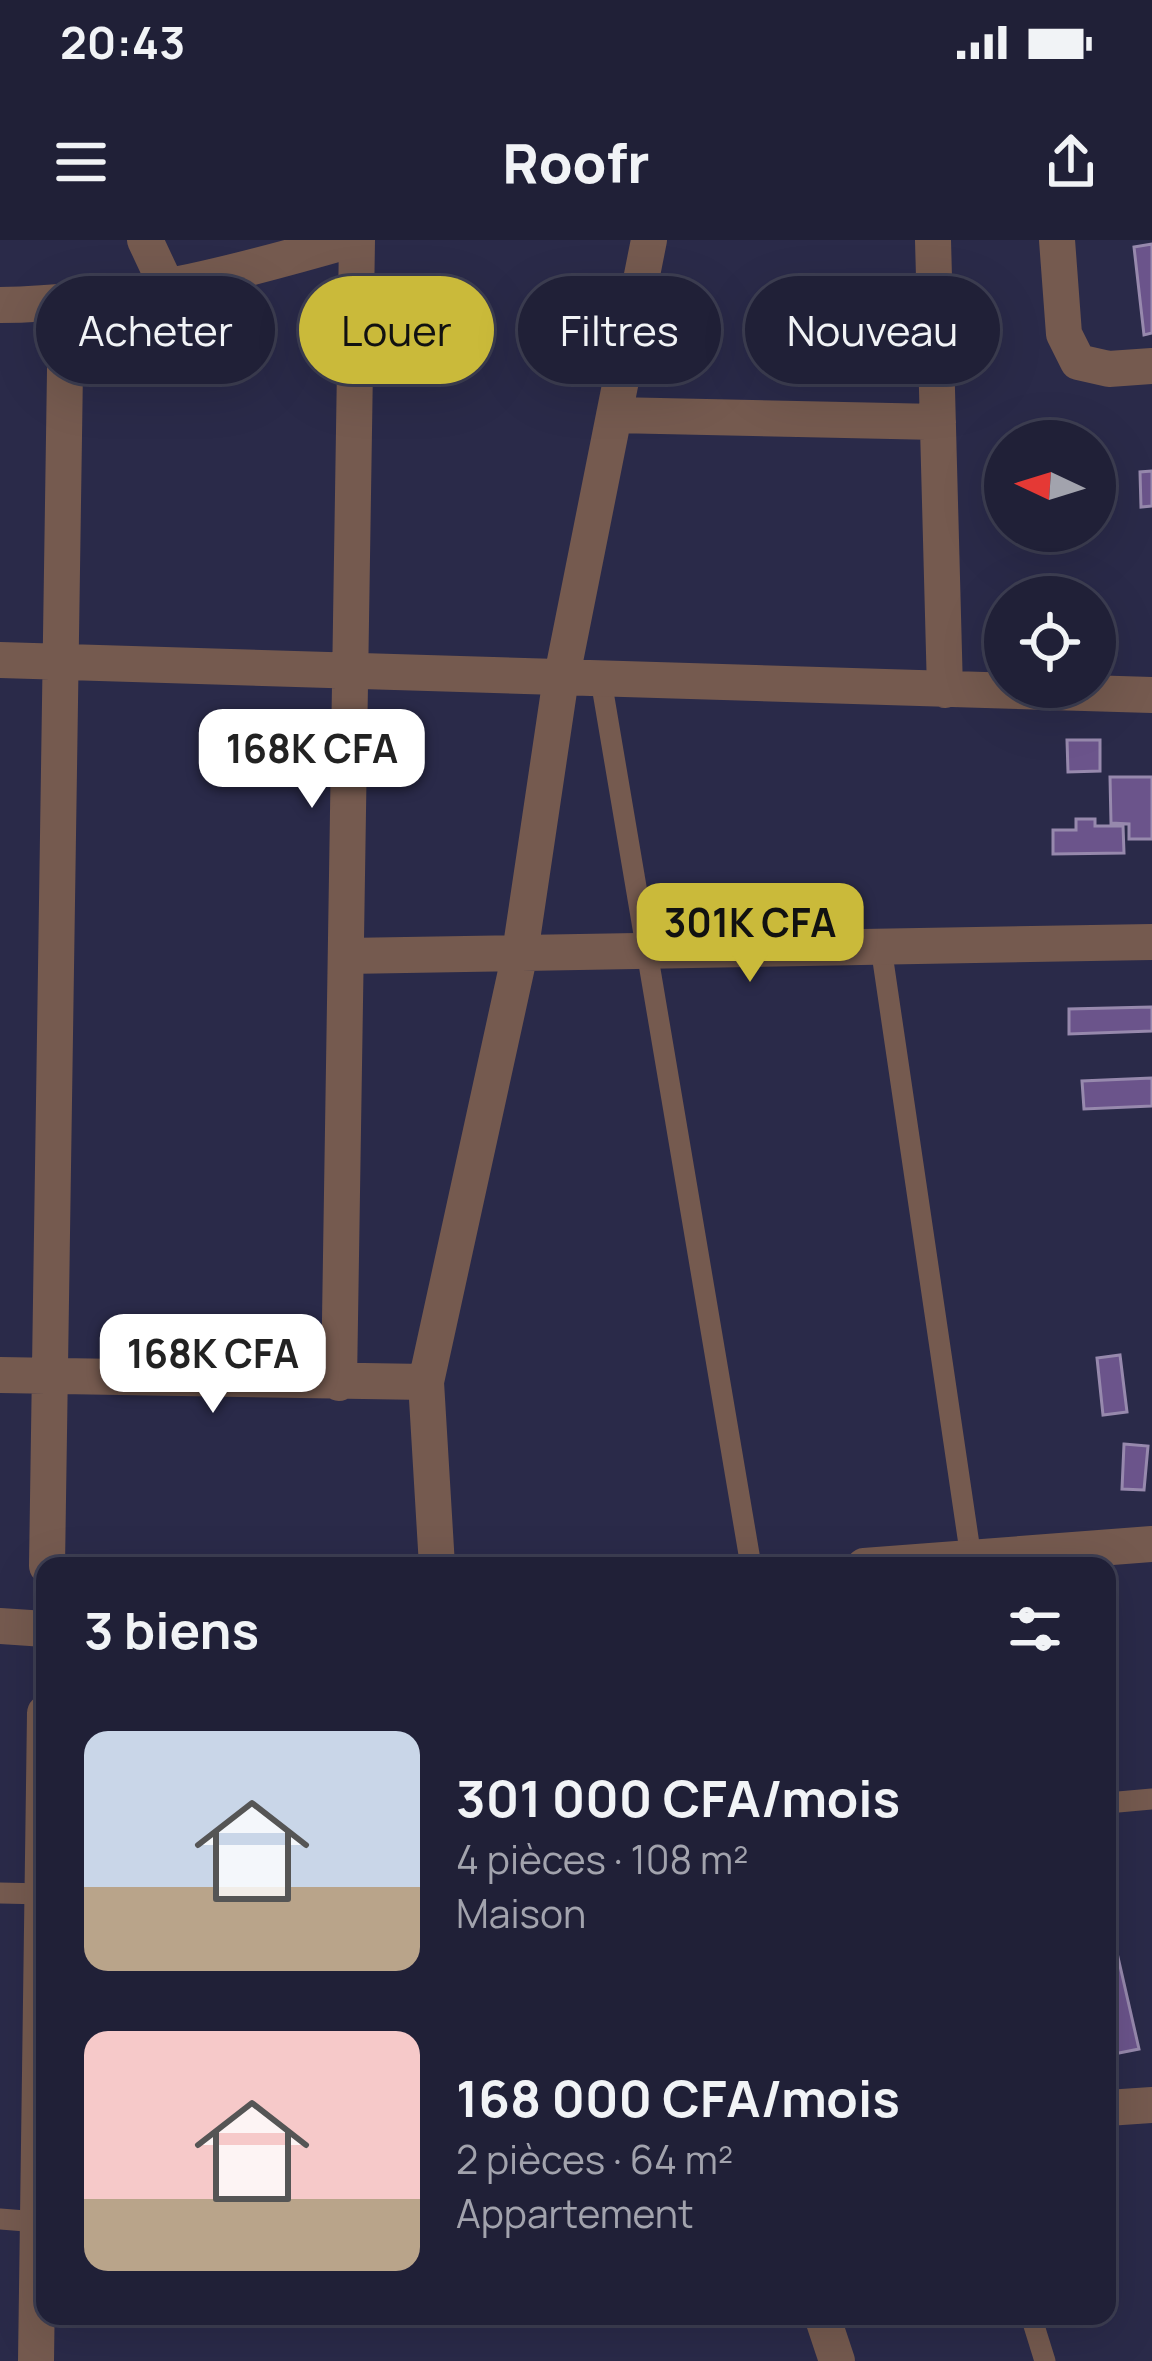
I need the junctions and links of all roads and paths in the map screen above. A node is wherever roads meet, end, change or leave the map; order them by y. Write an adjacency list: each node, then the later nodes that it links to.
1 (145, 240): 6 (street)
2 (354, 240): 7 (street); 16 (street)
3 (649, 240): 12 (street)
4 (933, 240): 13 (street)
5 (1057, 240): 10 (street)
6 (161, 276)
7 (207, 276)
8 (36, 304): 9 (street)
9 (0, 305)
10 (1152, 366)
11 (65, 384): 15 (street)
12 (614, 415): 13 (street); 17 (street)
13 (938, 422): 19 (street)
14 (0, 660): 15 (street)
15 (61, 662): 16 (street); 27 (street)
16 (350, 672): 17 (street); 25 (street)
17 (562, 679): 18 (street); 24 (street)
18 (601, 680): 19 (street); 23 (lane)
19 (945, 690): 20 (street)
20 (1152, 695)
21 (1152, 942): 22 (street)
22 (881, 947): 23 (street); 34 (lane)
23 (647, 951): 24 (street); 33 (lane)
24 (520, 953): 25 (street); 28 (street)
25 (346, 956): 29 (street)
26 (0, 1376): 27 (street)
27 (50, 1377): 29 (street); 31 (street)
28 (426, 1382): 29 (street); 32 (street)
29 (339, 1383)
30 (1152, 1544): 35 (street)
31 (47, 1557)
32 (436, 1557)
33 (749, 1557)
34 (971, 1557)
35 (984, 1557)
36 (0, 1626): 37 (street)
37 (36, 1628)
38 (1152, 1798): 39 (lane)
39 (1116, 1802)
40 (0, 1893): 41 (lane)
41 (36, 1894)
42 (1152, 2104): 43 (street)
43 (1116, 2107)
44 (0, 2218): 45 (lane)
45 (36, 2222)
46 (37, 2325): 49 (street)
47 (825, 2325): 50 (street)
48 (1034, 2325): 51 (lane)
49 (36, 2361)
50 (837, 2361)
51 (1045, 2361)

